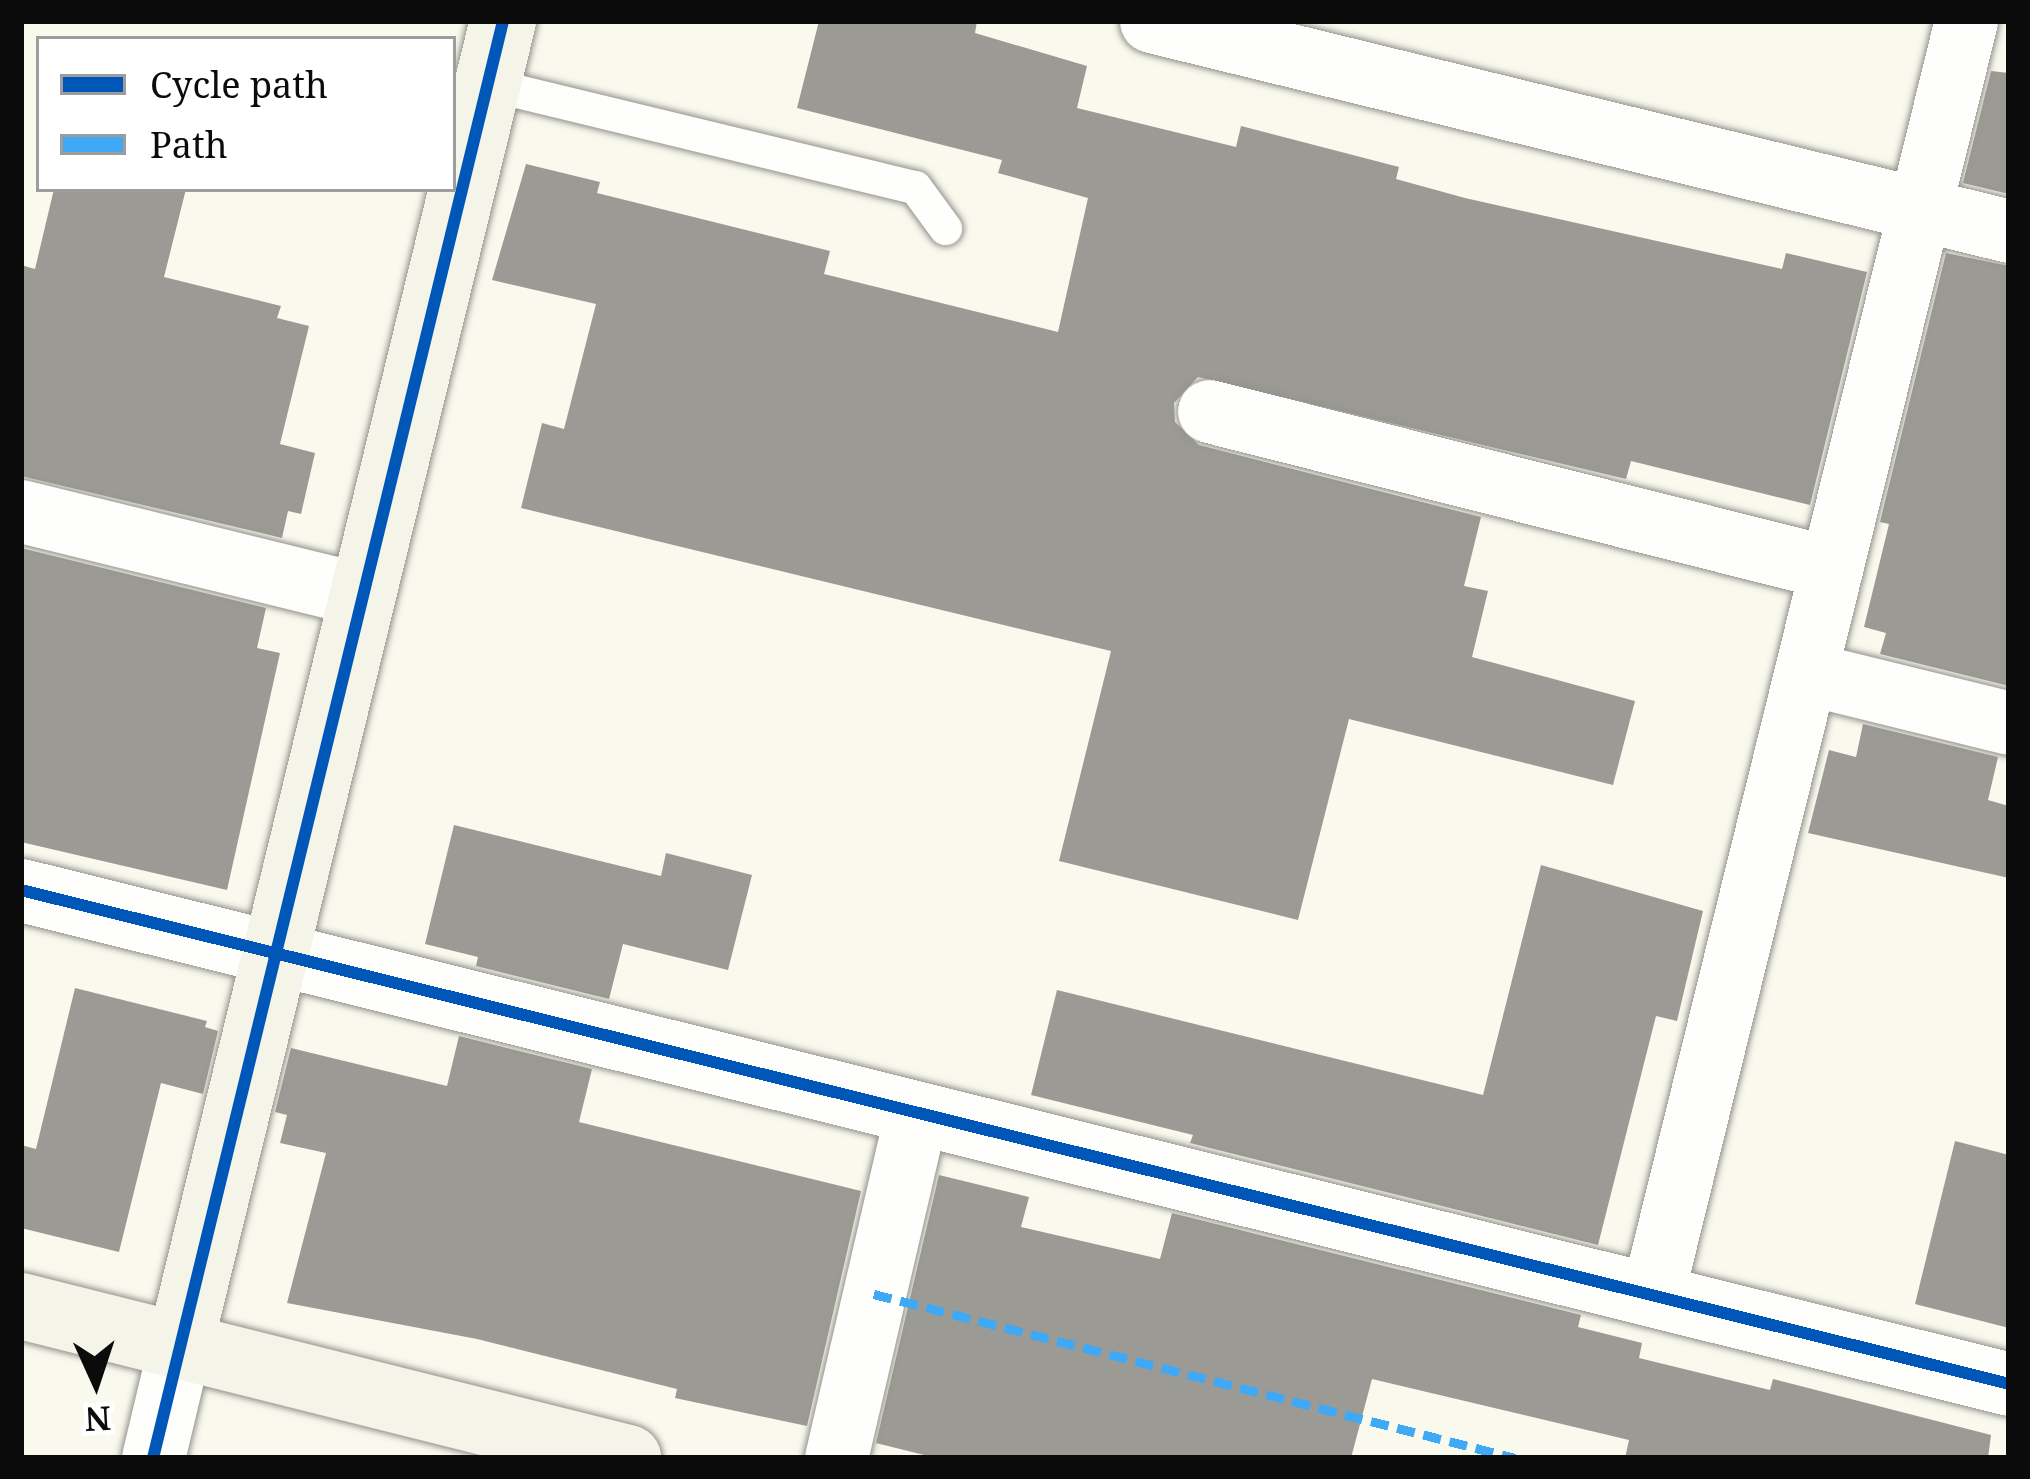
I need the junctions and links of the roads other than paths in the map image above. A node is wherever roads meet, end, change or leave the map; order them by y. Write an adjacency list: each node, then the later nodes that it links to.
1 (503, 21): 4 (street)
2 (1151, 21): 5 (street)
3 (1966, 21): 5 (street)
4 (488, 84): 6 (lane); 11 (street)
5 (1920, 209): 7 (street); 10 (street)
6 (945, 228)
7 (2009, 231)
8 (1209, 411): 10 (street)
9 (21, 511): 11 (street)
10 (1831, 568): 12 (street)
11 (363, 595): 15 (street)
12 (1806, 673): 13 (street); 17 (street)
13 (2009, 723)
14 (21, 890): 15 (street)
15 (275, 952): 16 (street); 19 (street)
16 (916, 1115): 17 (street); 23 (street)
17 (1653, 1292): 20 (street)
18 (21, 1306): 19 (street)
19 (180, 1345): 21 (street); 22 (street)
20 (2009, 1384)
21 (153, 1458)
22 (628, 1458)
23 (836, 1458)

